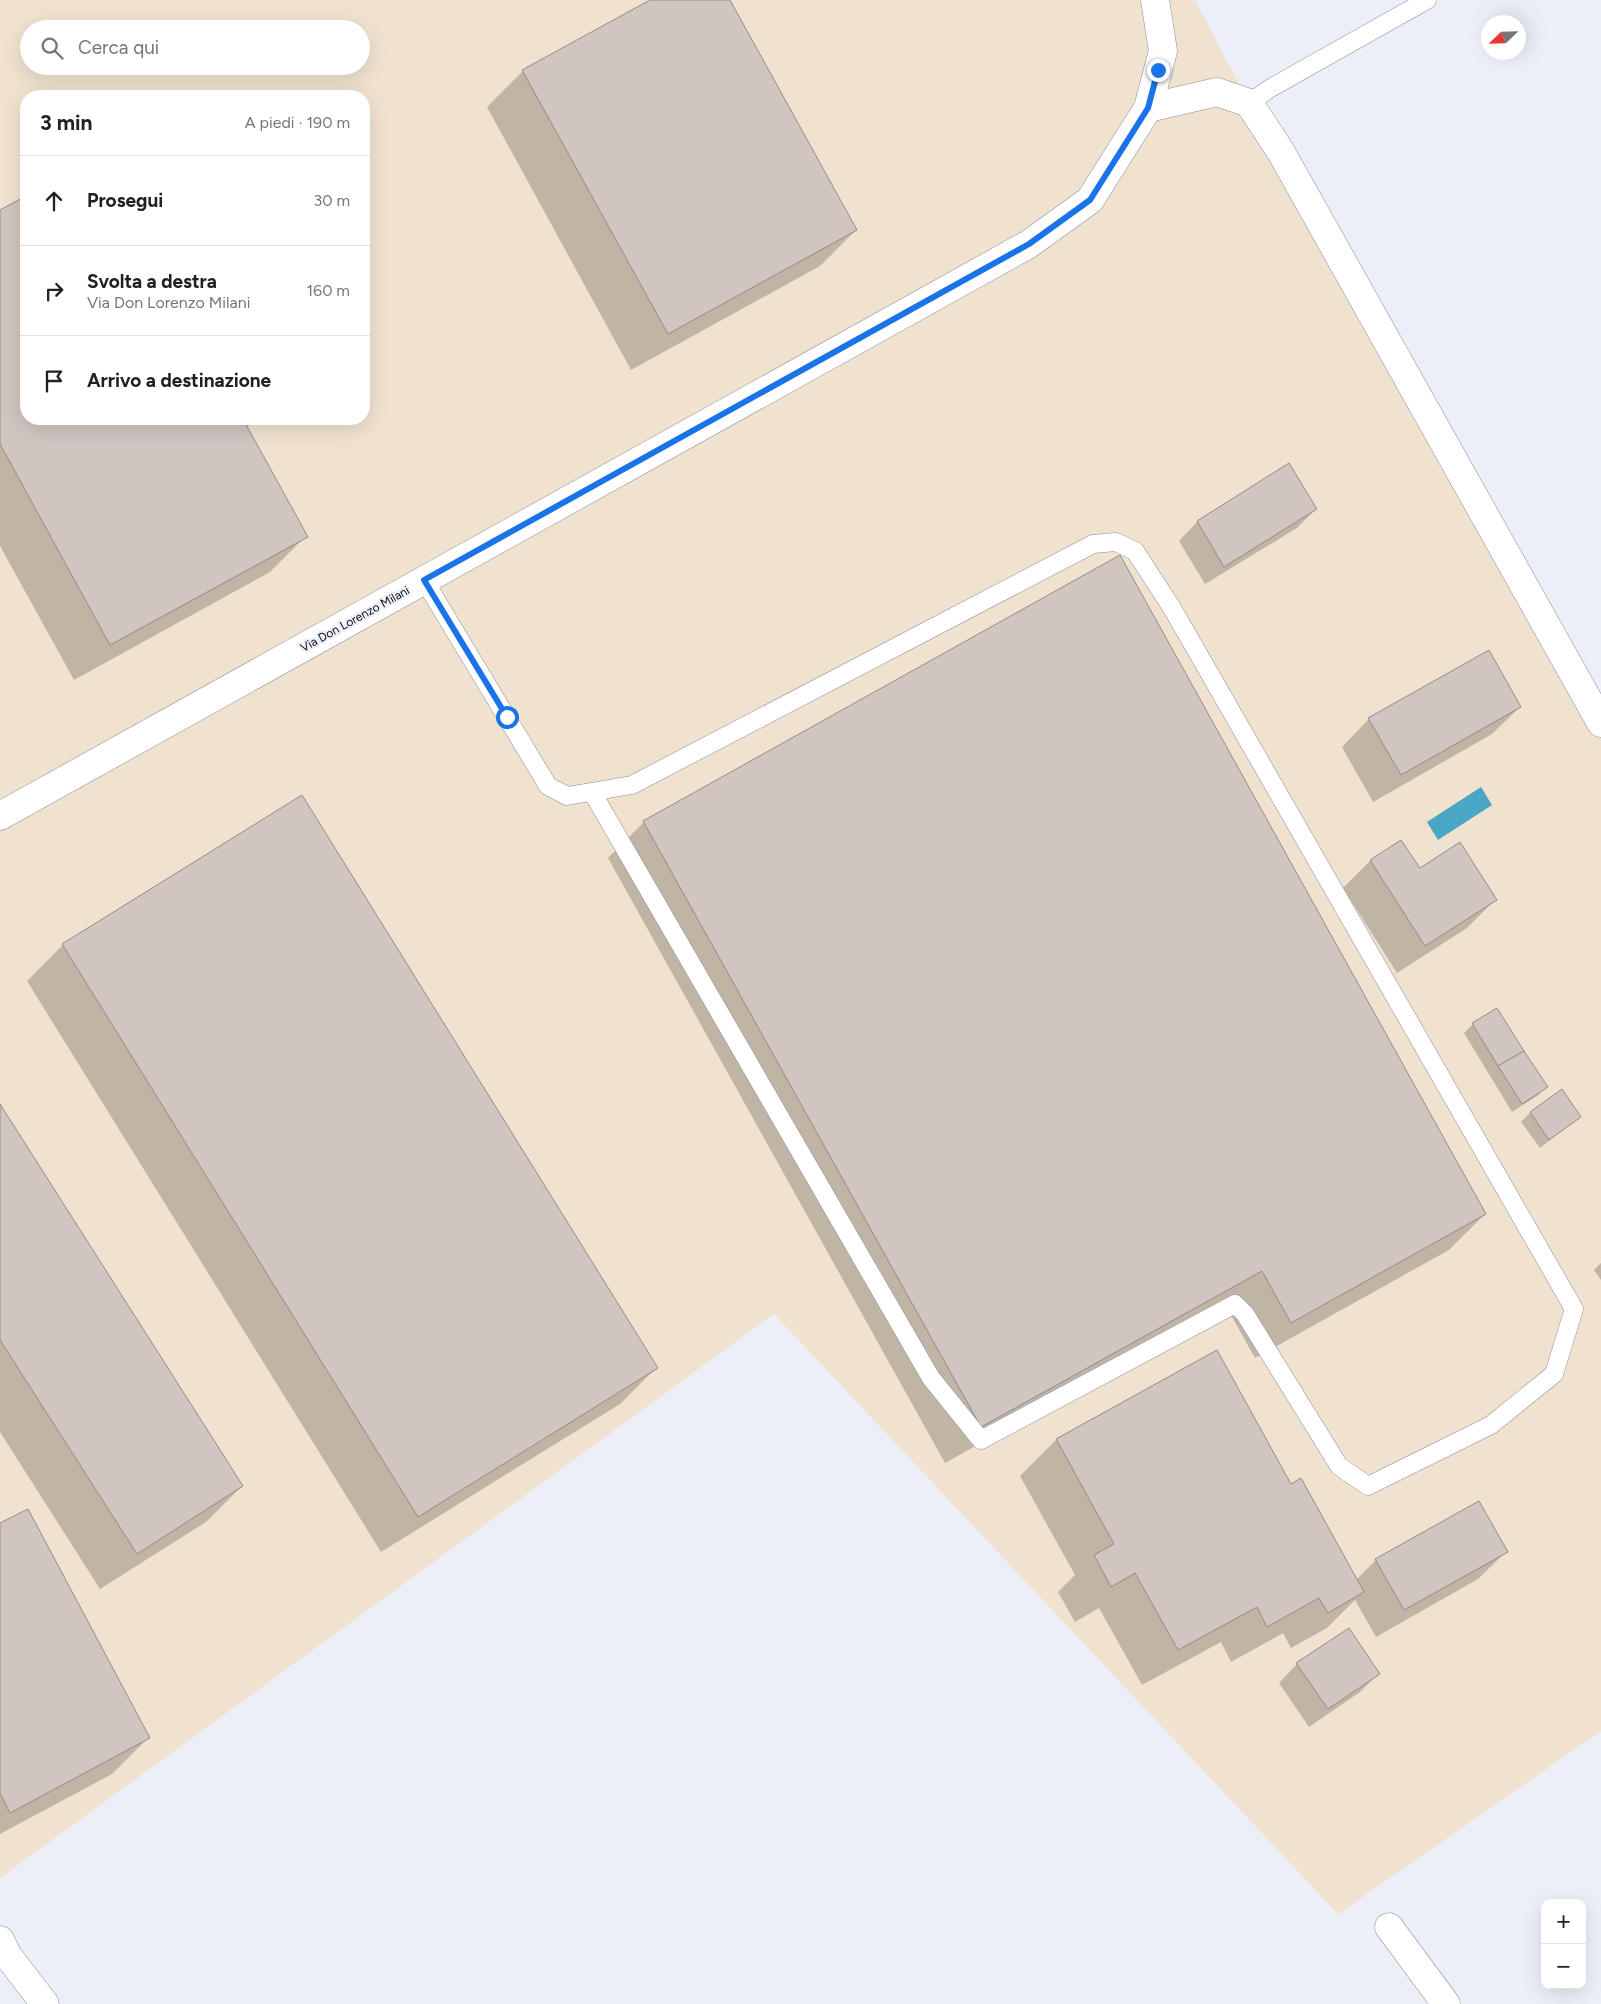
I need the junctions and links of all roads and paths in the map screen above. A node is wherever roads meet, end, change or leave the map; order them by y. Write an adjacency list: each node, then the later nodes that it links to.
1 (1155, 0): 4 (street, Via Don Lorenzo Milani)
2 (1427, 0): 3 (lane)
3 (1248, 103): 4 (street); 6 (street)
4 (1148, 108): 5 (street, Via Don Lorenzo Milani)
5 (424, 580): 7 (lane); 8 (street, Via Don Lorenzo Milani)
6 (1601, 723)
7 (592, 792): 7 (lane)
8 (0, 816)
9 (1389, 1927): 12 (street)
10 (0, 1940): 11 (street)
11 (45, 2004)
12 (1446, 2004)

